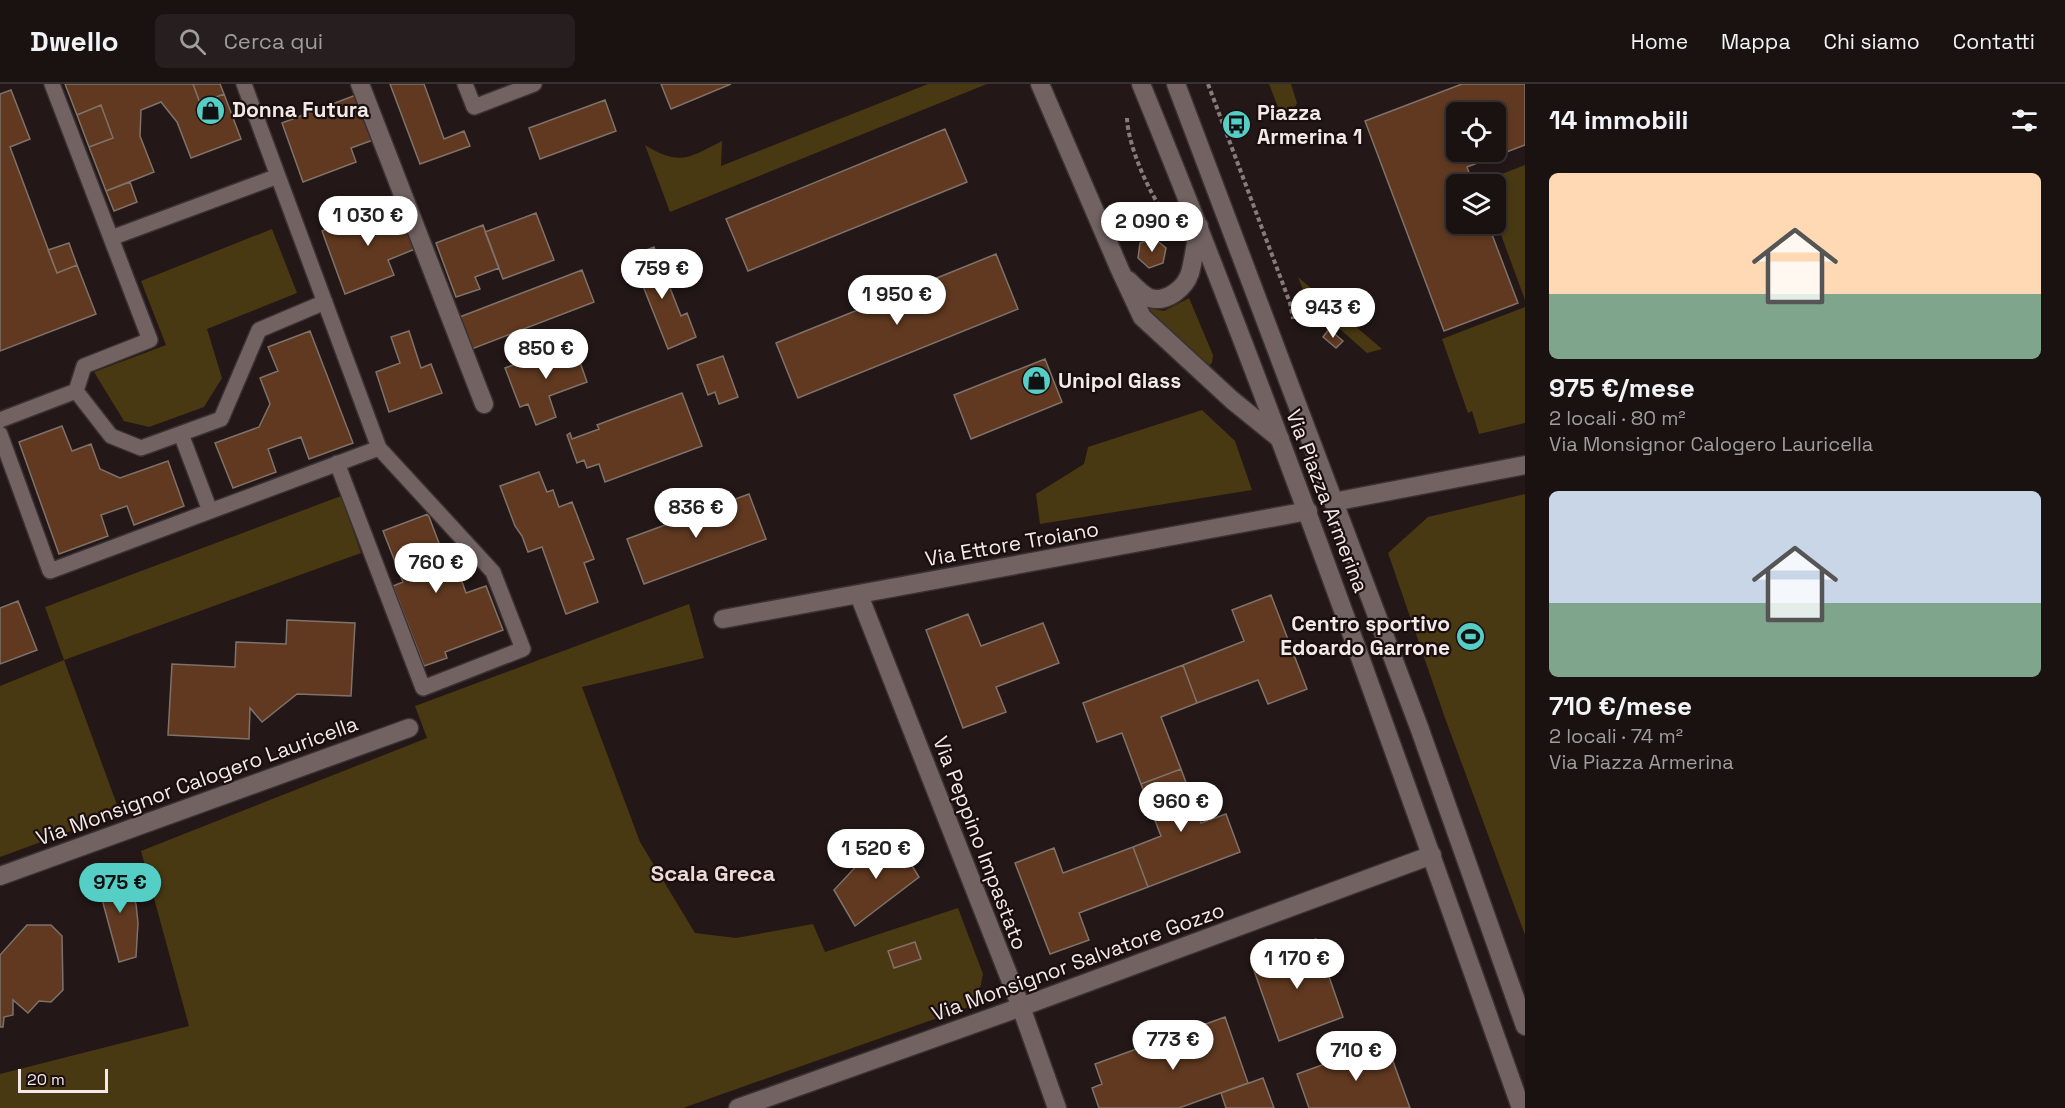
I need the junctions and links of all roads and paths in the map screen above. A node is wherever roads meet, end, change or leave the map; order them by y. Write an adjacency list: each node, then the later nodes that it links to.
1 (52, 84): 11 (lane)
2 (244, 84): 9 (lane)
3 (360, 84): 15 (street)
4 (465, 84): 5 (lane)
5 (534, 84)
6 (1040, 84): 12 (street)
7 (1141, 84): 10 (street, Via Piazza Armerina)
8 (1176, 84): 23 (street, Via Piazza Armerina)
9 (278, 176): 11 (lane); 13 (lane)
10 (1199, 226): 12 (street); 19 (street, Via Piazza Armerina)
11 (111, 238): 14 (lane)
12 (1120, 270): 19 (street)
13 (325, 302): 18 (lane); 20 (lane)
14 (76, 391): 16 (lane); 18 (lane)
15 (484, 404)
16 (0, 420)
17 (0, 434): 24 (lane)
18 (181, 434): 24 (lane)
19 (1280, 439): 25 (street, Via Piazza Armerina)
20 (379, 448): 21 (lane); 21 (lane)
21 (337, 463): 24 (lane)
22 (1525, 465): 23 (street)
23 (1334, 502): 32 (street, Via Piazza Armerina)
24 (210, 511)
25 (1308, 511): 26 (street, Via Ettore Troiano); 29 (street, Via Piazza Armerina)
26 (859, 595): 27 (street, Via Ettore Troiano); 31 (street, Via Peppino Impastato)
27 (723, 618)
28 (409, 728): 30 (street, Via Monsignor Calogero Lauricella)
29 (1432, 855): 31 (street, Via Monsignor Salvatore Gozzo); 35 (street, Via Piazza Armerina)
30 (0, 876)
31 (1021, 1008): 33 (street, Via Monsignor Salvatore Gozzo); 34 (street, Via Peppino Impastato)
32 (1525, 1026)
33 (738, 1108)
34 (1057, 1108)
35 (1521, 1108)

